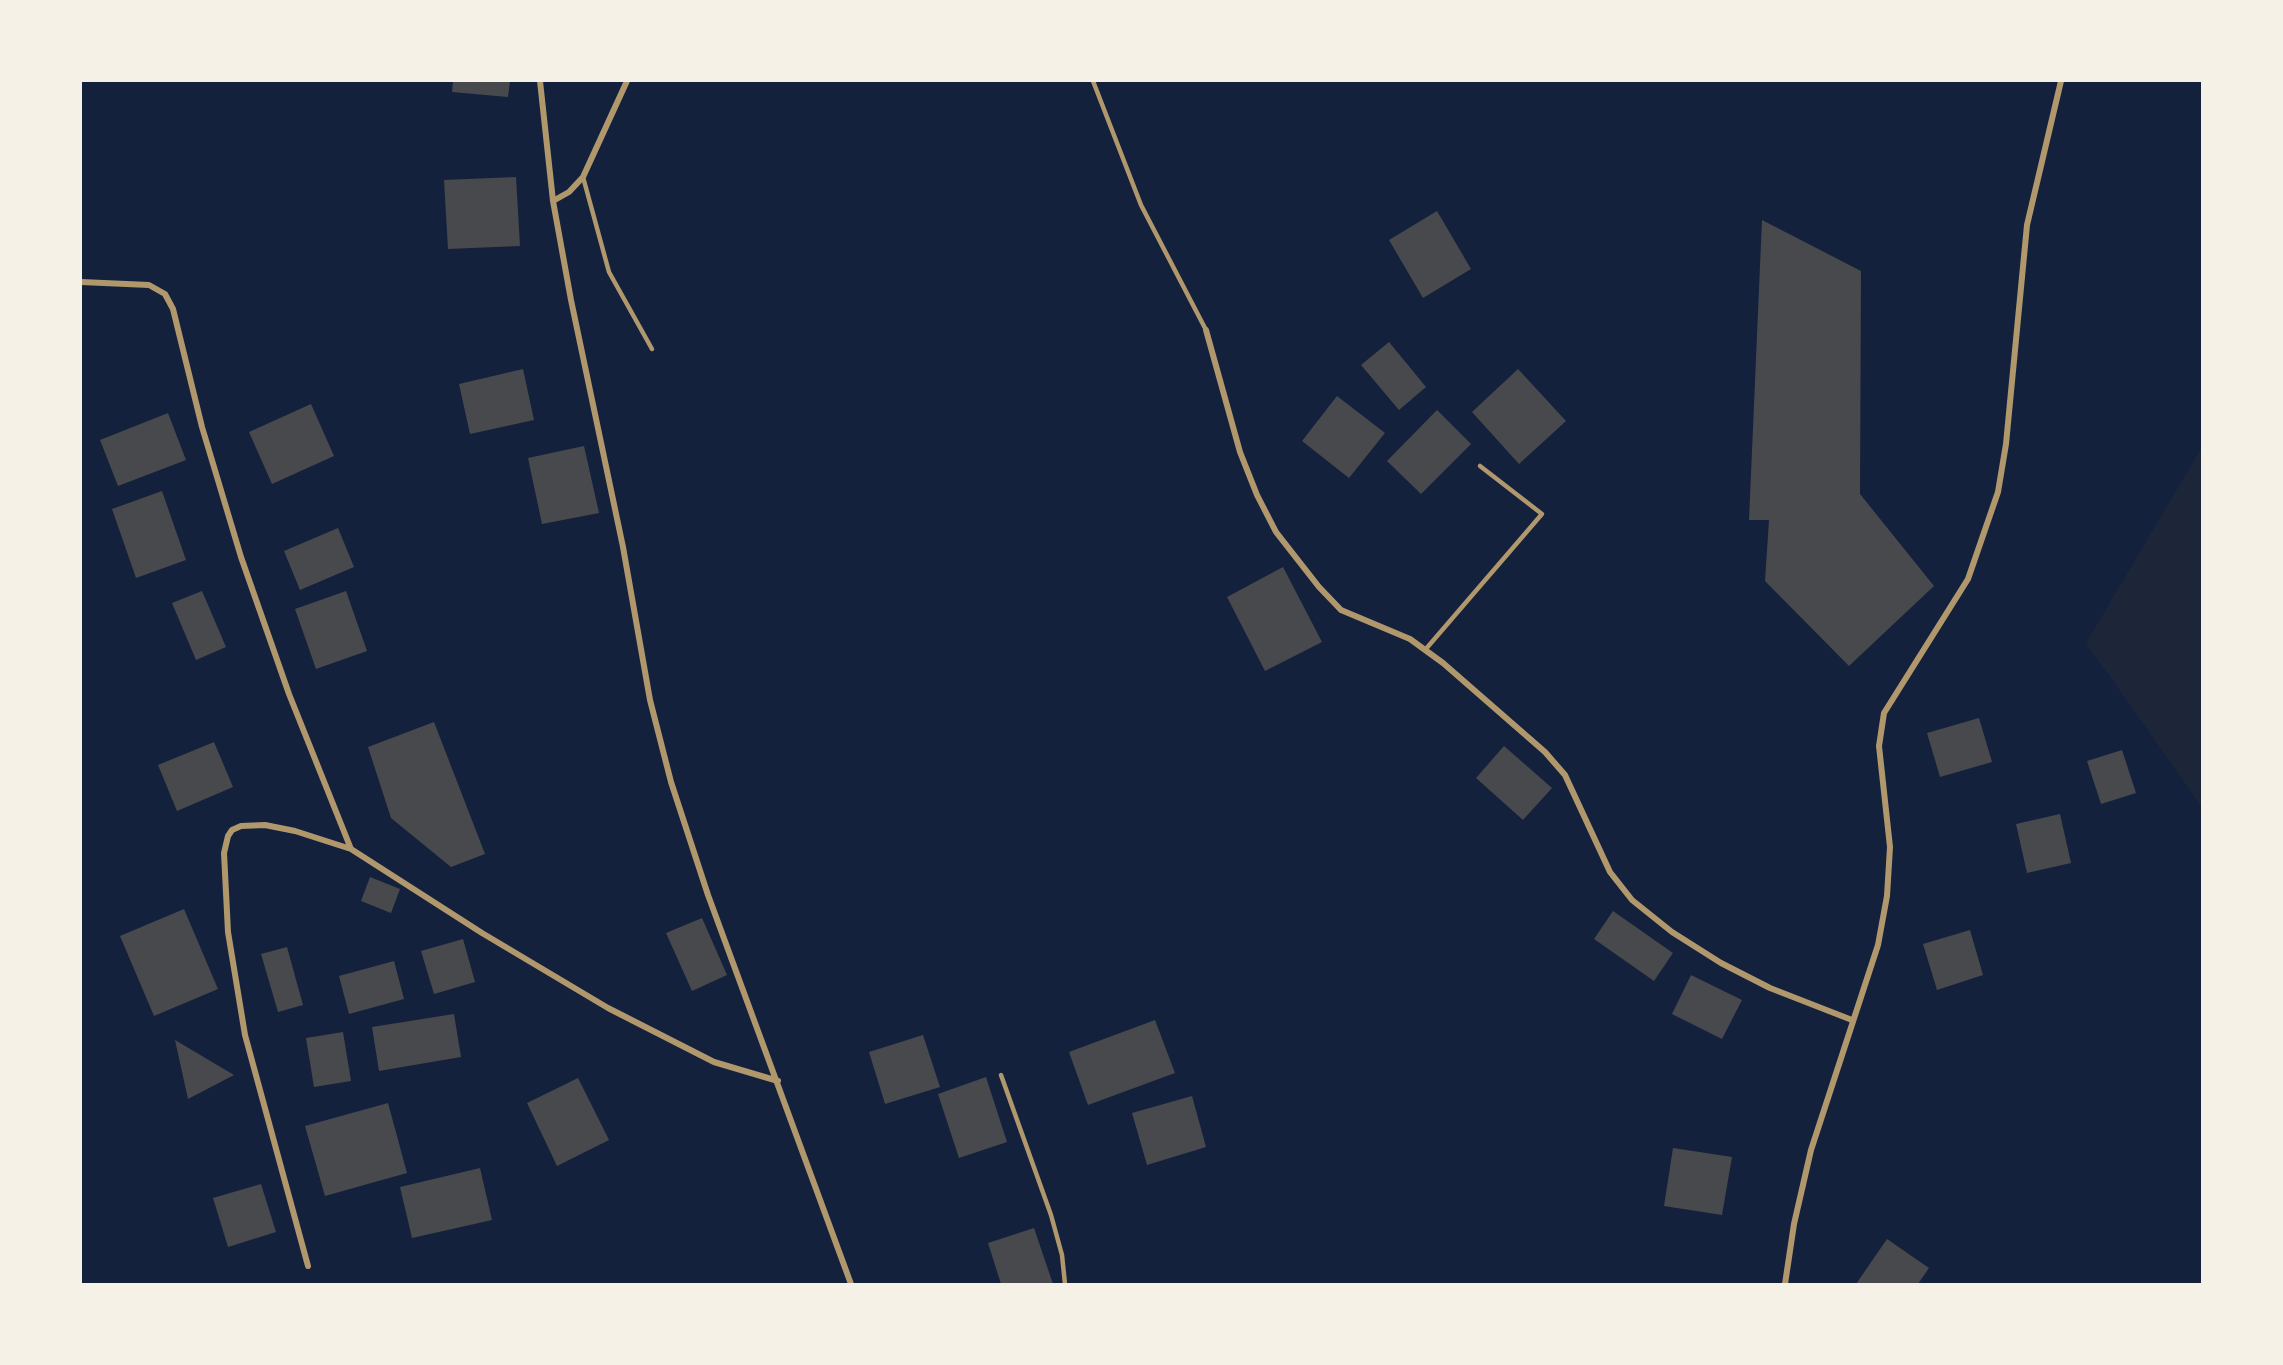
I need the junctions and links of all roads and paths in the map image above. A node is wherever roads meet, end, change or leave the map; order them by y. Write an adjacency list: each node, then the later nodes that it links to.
1 (540, 81): 6 (street)
2 (627, 81): 5 (street)
3 (1093, 81): 8 (lane)
4 (2061, 81): 13 (street)
5 (583, 177): 6 (street); 9 (lane)
6 (553, 201): 15 (street)
7 (81, 282): 12 (street)
8 (1206, 330): 11 (street)
9 (652, 349)
10 (1480, 466): 11 (lane)
11 (1425, 650): 13 (street)
12 (351, 849): 15 (street); 16 (street)
13 (1852, 1020): 19 (street)
14 (1000, 1075): 18 (lane)
15 (778, 1081): 17 (street)
16 (308, 1266)
17 (851, 1284)
18 (1065, 1284)
19 (1785, 1284)

